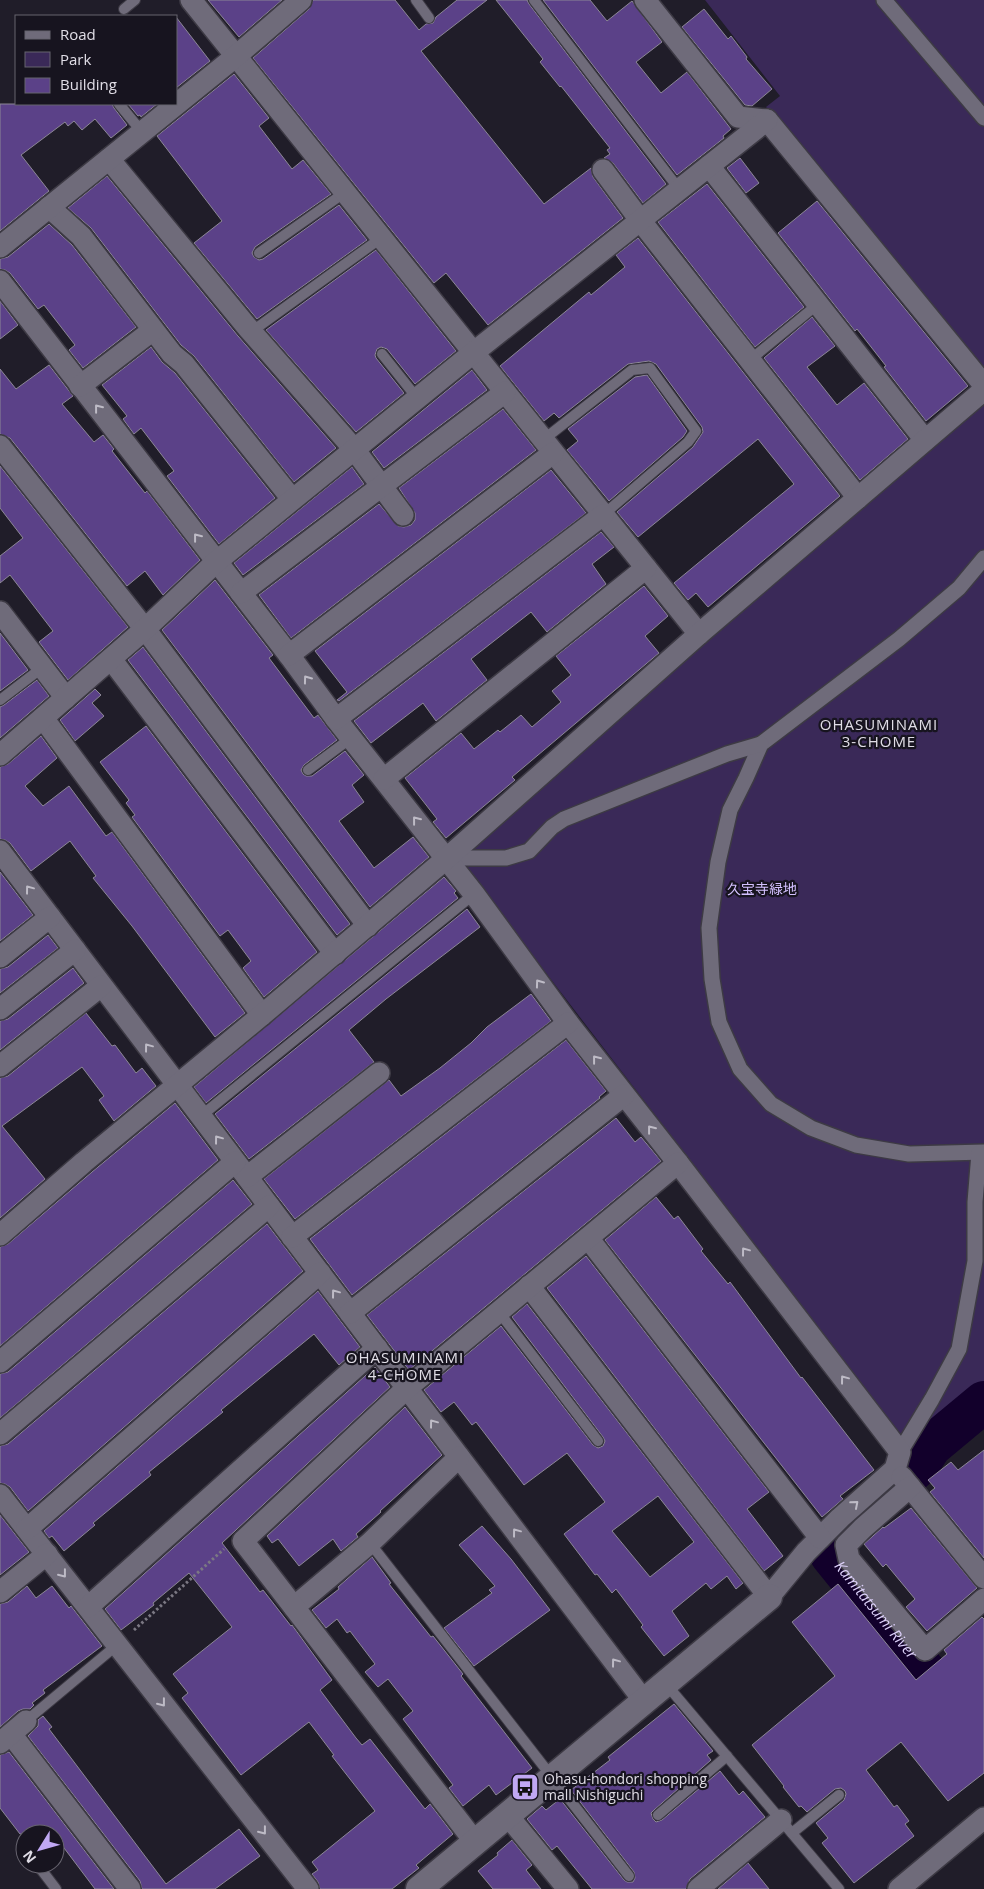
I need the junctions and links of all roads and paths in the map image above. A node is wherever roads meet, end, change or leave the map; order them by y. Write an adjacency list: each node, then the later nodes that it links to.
1 (135, 0): 8 (lane)
2 (301, 0): 10 (street)
3 (416, 0): 9 (lane)
4 (534, 0): 20 (lane)
5 (645, 0): 15 (street)
6 (884, 0): 14 (street)
7 (198, 3): 10 (street)
8 (124, 9)
9 (430, 18)
10 (235, 57): 11 (street); 21 (street)
11 (178, 103)
12 (120, 105): 16 (lane)
13 (175, 105): 16 (street)
14 (984, 118)
15 (767, 120): 18 (street); 34 (street)
16 (142, 132): 17 (street)
17 (109, 158): 22 (street); 30 (street)
18 (709, 166): 20 (street); 28 (street)
19 (603, 170): 23 (street)
20 (679, 189): 23 (street)
21 (344, 193): 24 (street); 26 (lane)
22 (50, 207): 25 (street); 29 (street)
23 (640, 220): 31 (street); 33 (street)
24 (380, 238): 30 (lane); 31 (street)
25 (0, 247)
26 (259, 253)
27 (0, 281): 35 (street)
28 (818, 304): 33 (lane); 39 (street)
29 (153, 330): 35 (street); 45 (street)
30 (252, 332): 42 (street)
31 (473, 352): 37 (street); 38 (street)
32 (382, 354): 38 (lane)
33 (750, 360): 44 (street)
34 (984, 385)
35 (80, 386): 49 (street, one-way to 35)
36 (984, 390): 39 (street)
37 (505, 392): 41 (street); 43 (street)
38 (417, 398): 42 (street)
39 (926, 440): 44 (street)
40 (0, 446): 53 (street)
41 (548, 447): 47 (street); 47 (lane); 55 (street)
42 (354, 449): 43 (street); 45 (street)
43 (382, 486): 46 (street); 51 (street)
44 (858, 498): 54 (street)
45 (292, 499): 49 (street)
46 (403, 515)
47 (603, 515): 50 (street); 61 (street)
48 (984, 558): 63 (street)
49 (216, 562): 51 (street); 53 (street)
50 (646, 568): 54 (street); 66 (street)
51 (241, 593): 55 (street)
52 (0, 612): 57 (street)
53 (145, 629): 56 (street); 71 (street)
54 (699, 634): 68 (street)
55 (289, 655): 61 (street, one-way to 55)
56 (111, 659): 58 (street); 73 (street)
57 (42, 667): 58 (street); 59 (lane)
58 (66, 698): 60 (street)
59 (0, 700)
60 (43, 718): 64 (street); 77 (street)
61 (336, 719): 62 (street)
62 (351, 738): 65 (lane); 66 (street)
63 (761, 744): 68 (street); 84 (street)
64 (0, 755)
65 (308, 770)
66 (384, 779): 68 (street, one-way to 66)
67 (1, 856): 70 (street, one-way to 67)
68 (447, 858): 69 (street); 71 (street)
69 (474, 894): 78 (street, one-way to 69); 83 (lane)
70 (50, 917): 72 (street); 74 (street)
71 (368, 926): 73 (street)
72 (75, 950): 75 (street); 76 (street)
73 (335, 954): 77 (street)
74 (0, 957)
75 (102, 986): 79 (street); 81 (street, one-way to 75)
76 (0, 1009)
77 (262, 1015): 81 (street)
78 (568, 1023): 82 (street, one-way to 78); 89 (street)
79 (0, 1066)
80 (380, 1072): 86 (street)
81 (177, 1085): 83 (street); 88 (street)
82 (624, 1094): 85 (street, one-way to 82); 94 (street)
83 (201, 1116): 86 (street, one-way to 83)
84 (982, 1153): 101 (street)
85 (678, 1163): 90 (street); 101 (street, one-way to 85)
86 (241, 1170): 87 (street); 96 (street)
87 (269, 1206): 89 (street); 98 (street)
88 (0, 1235)
89 (292, 1237): 91 (street)
90 (588, 1238): 92 (street); 105 (street)
91 (320, 1273): 94 (street, one-way to 91); 104 (street)
92 (529, 1286): 93 (street); 111 (street)
93 (499, 1312): 97 (street); 99 (lane)
94 (350, 1313): 95 (street)
95 (377, 1348): 97 (street); 113 (street)
96 (0, 1362)
97 (407, 1388): 100 (street, one-way to 97); 106 (street)
98 (0, 1434)
99 (598, 1441)
100 (459, 1457): 107 (street); 117 (street, one-way to 100)
101 (898, 1461): 102 (street); 105 (street, one-way to 101)
102 (910, 1488): 109 (street); 112 (street)
103 (0, 1495): 104 (street)
104 (26, 1529): 108 (street)
105 (820, 1538): 111 (street)
106 (243, 1541): 114 (street); 115 (path)
107 (370, 1543): 114 (street); 120 (lane)
108 (47, 1554): 110 (street); 113 (street, one-way to 113)
109 (984, 1578)
110 (0, 1592)
111 (769, 1597): 116 (street)
112 (984, 1599)
113 (88, 1607): 115 (street)
114 (294, 1607): 126 (street)
115 (117, 1645): 118 (lane); 131 (street, one-way to 131)
116 (666, 1684): 117 (street); 119 (lane)
117 (644, 1701): 120 (street)
118 (12, 1733): 130 (street)
119 (727, 1756): 122 (lane); 125 (lane)
120 (554, 1777): 123 (street); 128 (lane)
121 (839, 1795): 125 (lane)
122 (658, 1815)
123 (508, 1816): 126 (street); 133 (street)
124 (984, 1818): 136 (street)
125 (786, 1827): 134 (street); 135 (lane)
126 (475, 1842): 132 (street)
127 (45, 1874): 129 (lane)
128 (629, 1876)
129 (56, 1889)
130 (130, 1889)
131 (308, 1889)
132 (419, 1889)
133 (568, 1889)
134 (698, 1889)
135 (839, 1889)
136 (899, 1889)

